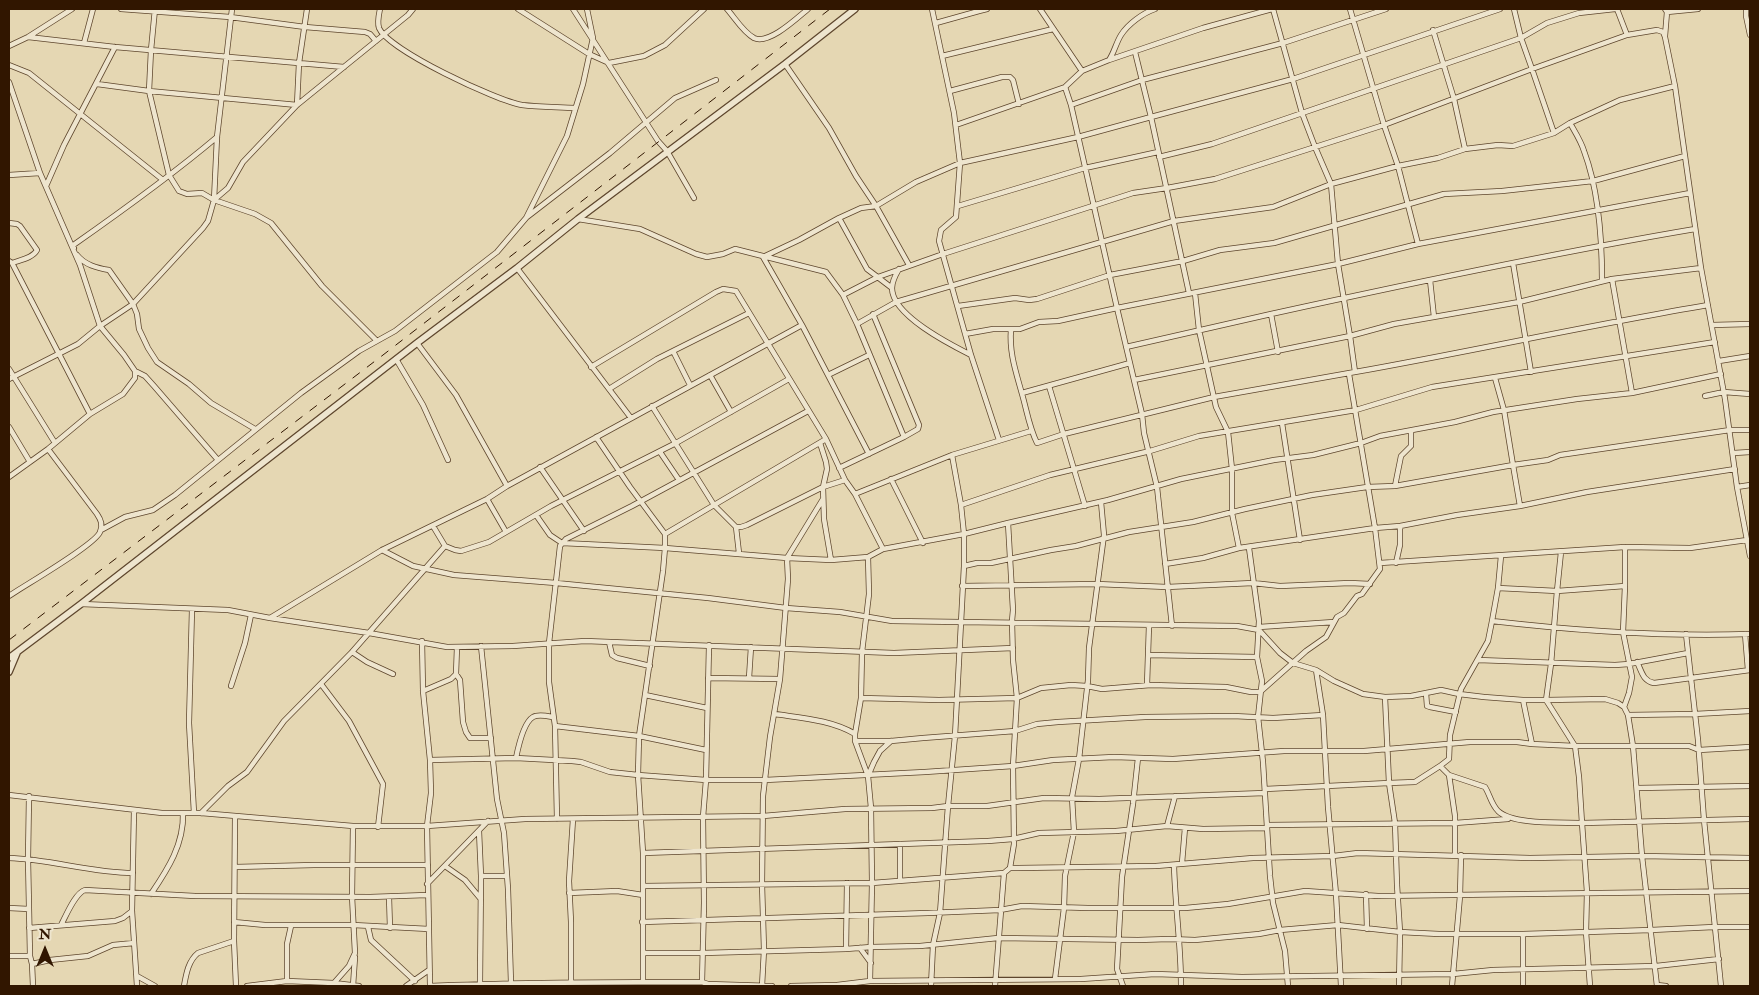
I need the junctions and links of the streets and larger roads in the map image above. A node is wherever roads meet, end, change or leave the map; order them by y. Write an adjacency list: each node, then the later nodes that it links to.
1 (72, 9): 39 (street)
2 (93, 9): 44 (street)
3 (122, 9): 27 (street)
4 (232, 9): 30 (street)
5 (307, 9): 33 (street)
6 (380, 9): 36 (street)
7 (413, 9): 36 (street)
8 (518, 9): 50 (street)
9 (573, 9): 41 (street)
10 (587, 9): 41 (street)
11 (704, 9): 56 (street)
12 (727, 9): 13 (street)
13 (808, 9)
14 (855, 9): 57 (street)
15 (932, 9): 32 (street)
16 (988, 9): 28 (street)
17 (1040, 9): 34 (street)
18 (1155, 9): 54 (street)
19 (1272, 9): 45 (street); 49 (street)
20 (1350, 9): 31 (street)
21 (1386, 9): 31 (street)
22 (1500, 9): 35 (street)
23 (1514, 9): 42 (street)
24 (1616, 9): 37 (street); 42 (street)
25 (1698, 9): 29 (street)
26 (1746, 9): 38 (street)
27 (155, 10): 30 (street); 48 (street)
28 (979, 10): 32 (street)
29 (1666, 10): 40 (street)
30 (230, 17): 33 (street); 53 (street)
31 (1353, 19): 45 (street); 52 (street)
32 (936, 24): 51 (street)
33 (304, 27): 43 (street); 55 (street)
34 (1053, 29): 51 (street); 62 (street)
35 (1433, 30): 52 (street); 58 (street)
36 (384, 35): 43 (street); 78 (street)
37 (1627, 35): 40 (street); 61 (street)
38 (1750, 35)
39 (28, 37): 44 (street); 46 (street)
40 (1665, 37): 68 (street)
41 (592, 38): 50 (street); 56 (street)
42 (1521, 38): 58 (street); 61 (street)
43 (376, 41): 60 (street)
44 (84, 43): 47 (street)
45 (1283, 43): 63 (street); 65 (street)
46 (9, 46)
47 (115, 47): 48 (street); 67 (street)
48 (151, 50): 53 (street); 71 (street)
49 (1135, 52): 54 (street); 65 (street)
50 (589, 54): 56 (street); 78 (street)
51 (942, 56): 72 (street)
52 (1363, 56): 63 (street); 70 (street)
53 (226, 57): 55 (street); 73 (street)
54 (1108, 60): 62 (street)
55 (299, 63): 60 (street); 76 (street)
56 (609, 63): 82 (street)
57 (785, 64): 91 (street); 110 (street)
58 (1443, 64): 70 (street); 74 (street)
59 (9, 65): 79 (street)
60 (344, 67): 76 (street)
61 (1532, 68): 74 (street); 86 (street)
62 (1082, 71): 69 (street)
63 (1294, 79): 80 (street); 81 (street)
64 (716, 80): 82 (street)
65 (1142, 80): 77 (street); 81 (street)
66 (9, 82): 97 (street)
67 (96, 84): 71 (street); 79 (street)
68 (1675, 86): 83 (street); 93 (street)
69 (1065, 87): 75 (street); 77 (street)
70 (1372, 87): 80 (street); 85 (street)
71 (149, 91): 73 (street); 99 (street)
72 (950, 91): 75 (street); 84 (street)
73 (221, 97): 76 (street); 87 (street)
74 (1454, 99): 85 (street); 90 (street)
75 (1019, 104): 84 (street)
76 (297, 105): 107 (street)
77 (1071, 105): 88 (street)
78 (575, 108): 113 (street)
79 (80, 113): 100 (street); 103 (street)
80 (1302, 113): 89 (street); 92 (street)
81 (1150, 117): 88 (street); 92 (street)
82 (647, 123): 91 (street); 113 (street)
83 (1570, 123): 86 (street); 101 (street)
84 (956, 125): 94 (street)
85 (1384, 125): 89 (street); 95 (street)
86 (1554, 133): 90 (street)
87 (217, 137): 99 (street); 107 (street)
88 (1078, 137): 94 (street); 96 (street)
89 (1315, 147): 102 (street); 104 (street)
90 (1465, 149): 95 (street)
91 (668, 151): 106 (street); 115 (street)
92 (1159, 155): 96 (street); 104 (street)
93 (1685, 156): 101 (street); 105 (street)
94 (960, 163): 110 (street); 111 (street)
95 (1398, 166): 102 (street); 108 (street)
96 (1086, 168): 109 (street); 111 (street)
97 (40, 173): 98 (street); 103 (street)
98 (9, 175)
99 (170, 175): 100 (street); 107 (street)
100 (163, 180): 123 (street)
101 (1593, 180): 108 (street); 112 (street)
102 (1331, 184): 116 (street); 118 (street)
103 (46, 186): 123 (street)
104 (1167, 188): 109 (street); 116 (street)
105 (1690, 193): 112 (street); 119 (street)
106 (694, 198)
107 (214, 200): 146 (street); 165 (street)
108 (1408, 203): 118 (street); 121 (street)
109 (1094, 205): 120 (street); 124 (street)
110 (876, 206): 114 (street); 130 (street)
111 (958, 206): 124 (street)
112 (1597, 211): 121 (street); 122 (street)
113 (526, 218): 165 (street)
114 (839, 218): 125 (street); 135 (street)
115 (578, 219): 125 (street); 131 (street)
116 (1174, 221): 120 (street); 126 (street)
117 (9, 223): 127 (street)
118 (1334, 225): 126 (street); 129 (street)
119 (1695, 228): 122 (street); 132 (street)
120 (1102, 241): 134 (street); 139 (street)
121 (1418, 244): 129 (street)
122 (1602, 245): 128 (street); 138 (street)
123 (72, 246): 146 (street); 158 (street)
124 (943, 254): 130 (street); 139 (street)
125 (764, 257): 142 (street); 157 (street)
126 (1183, 261): 134 (street); 141 (street)
127 (10, 262): 172 (street)
128 (1513, 263): 137 (street); 145 (street)
129 (1338, 264): 141 (street); 143 (street)
130 (908, 266): 133 (street)
131 (517, 268): 167 (street); 181 (street)
132 (1701, 268): 136 (street); 147 (street)
133 (899, 269): 135 (street); 140 (street)
134 (1110, 275): 148 (street); 149 (street)
135 (878, 278): 140 (street); 142 (street)
136 (1612, 279): 138 (street); 154 (street)
137 (1430, 280): 143 (street); 153 (street)
138 (1602, 280): 145 (street)
139 (952, 286): 144 (street); 148 (street)
140 (892, 288): 144 (street)
141 (1192, 293): 149 (street); 161 (street)
142 (843, 295): 155 (street)
143 (1342, 298): 152 (street); 163 (street)
144 (896, 302): 151 (street); 174 (street)
145 (1519, 302): 153 (street); 164 (street)
146 (133, 304): 158 (street); 212 (street)
147 (1708, 304): 154 (street); 159 (street)
148 (958, 306): 162 (street)
149 (1117, 308): 160 (street); 169 (street)
150 (750, 313): 168 (street); 170 (street); 181 (street)
151 (873, 314): 155 (street); 220 (street)
152 (1271, 314): 161 (street); 171 (street)
153 (1434, 317): 163 (street)
154 (1618, 320): 164 (street); 176 (street)
155 (857, 324): 173 (street)
156 (1750, 324): 159 (street)
157 (802, 325): 168 (street); 188 (street)
158 (100, 326): 172 (street); 183 (street)
159 (1712, 326): 166 (street)
160 (1011, 329): 162 (street); 197 (street)
161 (1200, 330): 169 (street); 180 (street)
162 (965, 334): 174 (street)
163 (1350, 336): 171 (street); 185 (street)
164 (1526, 339): 184 (street); 185 (street)
165 (376, 340): 212 (street)
166 (1715, 342): 176 (street); 178 (street)
167 (417, 343): 177 (street); 251 (street)
168 (768, 343): 187 (street); 191 (street)
169 (1126, 347): 179 (street)
170 (674, 351): 193 (street); 195 (street)
171 (1278, 352): 180 (street)
172 (58, 354): 189 (street); 207 (street)
173 (869, 355): 188 (street); 220 (street)
174 (971, 355): 222 (street)
175 (1750, 356): 178 (street)
176 (1626, 358): 184 (street); 198 (street)
177 (396, 359): 236 (street); 319 (street)
178 (1719, 361): 186 (street)
179 (1130, 363): 192 (street); 194 (street)
180 (1208, 366): 192 (street); 201 (street)
181 (591, 367): 195 (street)
182 (9, 369): 189 (street)
183 (135, 371): 207 (street); 235 (street)
184 (1531, 372): 190 (street)
185 (1352, 373): 201 (street); 203 (street)
186 (1721, 374): 196 (street); 198 (street)
187 (710, 375): 193 (street); 206 (street)
188 (828, 375): 232 (street)
189 (11, 378): 223 (street)
190 (1494, 378): 203 (street); 204 (street)
191 (789, 379): 205 (street); 206 (street)
192 (1134, 380): 208 (street)
193 (690, 385): 202 (street)
194 (1049, 386): 197 (street); 218 (street)
195 (609, 389): 209 (street)
196 (1724, 392): 199 (street); 200 (street); 213 (street)
197 (1022, 393): 215 (street)
198 (1632, 393): 204 (street)
199 (1750, 394)
200 (1705, 396)
201 (1214, 397): 208 (street); 217 (street)
202 (652, 406): 209 (street); 224 (street)
203 (1356, 410): 210 (street); 225 (street)
204 (1504, 410): 216 (street); 238 (street)
205 (808, 411): 221 (street); 245 (street)
206 (731, 412): 224 (street)
207 (90, 414): 223 (street)
208 (1142, 414): 218 (street); 228 (street)
209 (630, 418): 219 (street)
210 (1282, 423): 217 (street); 234 (street)
211 (9, 427): 237 (street)
212 (255, 429): 235 (street)
213 (1730, 430): 214 (street); 231 (street); 238 (street)
214 (1750, 430)
215 (1031, 431): 218 (street); 222 (street)
216 (1411, 431): 225 (street); 252 (street)
217 (1228, 432): 228 (street); 242 (street)
218 (1064, 434): 241 (street)
219 (596, 437): 239 (street); 244 (street)
220 (904, 437): 232 (street)
221 (826, 440): 226 (street); 240 (street)
222 (999, 440): 233 (street)
223 (54, 443): 227 (street)
224 (676, 443): 229 (street); 245 (street)
225 (1361, 443): 234 (street); 255 (street)
226 (820, 444): 253 (street); 264 (street)
227 (48, 449): 237 (street); 276 (street)
228 (1150, 451): 241 (street); 254 (street)
229 (660, 452): 244 (street); 248 (street)
230 (1750, 452): 231 (street)
231 (1734, 453): 243 (street)
232 (869, 454): 240 (street)
233 (952, 455): 247 (street); 265 (street)
234 (1287, 458): 242 (street); 261 (street)
235 (218, 460): 276 (street)
236 (448, 460)
237 (30, 462): 246 (street)
238 (1513, 466): 252 (street); 267 (street)
239 (540, 467): 251 (street); 260 (street)
240 (839, 468): 249 (street)
241 (1074, 468): 265 (street); 266 (street)
242 (1232, 469): 254 (street); 268 (street)
243 (1735, 469): 256 (street); 267 (street)
244 (620, 473): 260 (street); 262 (street)
245 (694, 473): 248 (street); 264 (street)
246 (9, 478)
247 (891, 479): 257 (street); 285 (street)
248 (679, 480): 262 (street)
249 (845, 480): 253 (street); 257 (street)
250 (1750, 485): 256 (street)
251 (507, 486): 258 (street)
252 (1395, 486): 255 (street)
253 (824, 487): 259 (street); 273 (street)
254 (1157, 487): 263 (street); 274 (street)
255 (1367, 487): 261 (street); 275 (street)
256 (1737, 487): 283 (street)
257 (855, 494): 291 (street)
258 (487, 499): 271 (street); 278 (street)
259 (823, 499): 299 (street); 301 (street)
260 (564, 500): 269 (street); 277 (street)
261 (1293, 500): 268 (street); 282 (street)
262 (641, 501): 277 (street); 279 (street)
263 (1101, 502): 266 (street); 281 (street)
264 (714, 505): 273 (street); 279 (street)
265 (961, 505): 280 (street)
266 (1085, 506): 270 (street)
267 (1520, 506): 272 (street)
268 (1232, 513): 274 (street); 289 (street)
269 (536, 515): 278 (street); 284 (street)
270 (1008, 523): 280 (street); 300 (street)
271 (433, 526): 286 (street); 292 (street)
272 (1400, 526): 275 (street); 302 (street)
273 (736, 527): 295 (street)
274 (1161, 528): 281 (street); 303 (street)
275 (1375, 528): 282 (street); 304 (street)
276 (101, 530): 318 (street)
277 (584, 531): 284 (street)
278 (506, 532): 286 (street)
279 (665, 534): 288 (street)
280 (964, 534): 285 (street); 305 (street)
281 (1104, 540): 300 (street); 309 (street)
282 (1300, 540): 290 (street)
283 (1747, 540): 287 (street); 294 (street)
284 (562, 543): 288 (street); 307 (street)
285 (923, 543): 291 (street)
286 (445, 546): 306 (street)
287 (1624, 547): 293 (street); 313 (street)
288 (665, 548): 295 (street); 317 (street)
289 (1239, 548): 290 (street); 303 (street)
290 (1248, 548): 308 (street)
291 (883, 549): 298 (street)
292 (382, 550): 306 (street); 324 (street)
293 (1561, 552): 296 (street); 316 (street)
294 (1750, 552): 297 (street)
295 (739, 553): 299 (street)
296 (1501, 556): 302 (street); 315 (street)
297 (1750, 556)
298 (868, 557): 301 (street); 323 (street)
299 (787, 558): 301 (street); 320 (street)
300 (1011, 558): 305 (street); 312 (street)
301 (831, 560)
302 (1396, 563): 304 (street)
303 (1165, 564): 314 (street)
304 (1380, 564): 310 (street)
305 (964, 566): 311 (street)
306 (424, 569): 307 (street); 335 (street)
307 (556, 583): 317 (street); 340 (street)
308 (1253, 583): 310 (street); 314 (street); 332 (street)
309 (1097, 584): 312 (street); 314 (street); 329 (street)
310 (1370, 584): 327 (street)
311 (962, 586): 312 (street); 325 (street)
312 (1012, 586): 326 (street)
313 (1625, 586): 316 (street); 334 (street)
314 (1167, 587): 331 (street)
315 (1498, 588): 316 (street); 328 (street)
316 (1558, 591): 333 (street)
317 (660, 594): 320 (street); 341 (street)
318 (9, 596)
319 (81, 604): 321 (street); 348 (street)
320 (786, 608): 323 (street); 346 (street)
321 (192, 609): 322 (street); 449 (street)
322 (250, 614): 324 (street); 373 (street)
323 (867, 615): 325 (street); 350 (street)
324 (270, 618): 335 (street)
325 (961, 622): 326 (street); 351 (street)
326 (1012, 622): 329 (street); 347 (street)
327 (1334, 622): 332 (street); 358 (street)
328 (1492, 622): 333 (street); 356 (street)
329 (1093, 624): 330 (street); 374 (street)
330 (1149, 626): 331 (street); 353 (street)
331 (1172, 626): 332 (street)
332 (1259, 628): 354 (street); 358 (street)
333 (1554, 628): 334 (street); 359 (street)
334 (1623, 632): 336 (street); 360 (street)
335 (369, 633): 338 (street); 349 (street)
336 (1686, 634): 337 (street); 352 (street)
337 (1748, 634): 363 (street)
338 (422, 641): 344 (street); 375 (street)
339 (609, 642): 340 (street); 341 (street); 361 (street)
340 (549, 643): 343 (street); 394 (street)
341 (653, 643): 342 (street); 361 (street)
342 (709, 645): 345 (street); 367 (street)
343 (481, 646): 344 (street); 402 (street)
344 (457, 647): 366 (street)
345 (751, 647): 346 (street); 368 (street)
346 (783, 648): 350 (street); 370 (street)
347 (1013, 648): 351 (street); 382 (street)
348 (18, 651): 355 (street); 364 (street)
349 (352, 652): 365 (street); 371 (street)
350 (862, 652): 351 (street); 381 (street)
351 (958, 652): 383 (street)
352 (1688, 653): 357 (street); 369 (street)
353 (1148, 655): 354 (street); 372 (street)
354 (1258, 657): 376 (street)
355 (9, 658)
356 (1478, 660): 359 (street); 378 (street)
357 (1637, 662): 360 (street); 369 (street)
358 (1293, 663): 362 (street); 376 (street)
359 (1551, 664): 360 (street); 385 (street)
360 (1629, 664): 386 (street)
361 (650, 666): 379 (street)
362 (1316, 670): 380 (street); 392 (street)
363 (1749, 670): 369 (street)
364 (9, 672)
365 (393, 674)
366 (456, 674): 375 (street); 402 (street)
367 (708, 678): 368 (street); 387 (street)
368 (749, 678): 370 (street)
369 (1691, 678): 391 (street)
370 (780, 679): 390 (street)
371 (321, 684): 450 (street); 471 (street)
372 (1147, 685): 374 (street); 376 (street)
373 (231, 686)
374 (1087, 686): 382 (street); 396 (street)
375 (423, 691): 421 (street)
376 (1260, 692): 395 (street)
377 (1426, 693): 378 (street); 380 (street); 389 (street)
378 (1459, 694): 384 (street); 389 (street)
379 (646, 695): 387 (street); 400 (street)
380 (1385, 697): 413 (street)
381 (861, 698): 383 (street); 399 (street)
382 (1017, 698): 383 (street); 398 (street)
383 (957, 700): 401 (street)
384 (1523, 700): 385 (street); 406 (street)
385 (1546, 700): 386 (street); 408 (street)
386 (1624, 707): 393 (street)
387 (707, 708): 412 (street)
388 (1750, 711): 391 (street)
389 (1456, 712): 407 (street)
390 (775, 714): 399 (street); 431 (street)
391 (1695, 714): 393 (street); 403 (street)
392 (1323, 715): 395 (street); 415 (street)
393 (1628, 715): 409 (street)
394 (553, 716): 397 (street); 417 (street)
395 (1258, 717): 396 (street); 416 (street)
396 (1082, 721): 398 (street); 420 (street)
397 (555, 726): 400 (street); 422 (street)
398 (1015, 731): 401 (street); 423 (street)
399 (855, 734): 404 (street)
400 (639, 736): 412 (street); 426 (street)
401 (955, 736): 405 (street); 425 (street)
402 (490, 738): 419 (street)
403 (1698, 740): 410 (street); 414 (street)
404 (855, 741): 405 (street); 428 (street)
405 (891, 742): 428 (street)
406 (1532, 744): 407 (street); 408 (street)
407 (1448, 745): 413 (street); 424 (street)
408 (1575, 746): 409 (street); 464 (street)
409 (1633, 746): 410 (street); 437 (street)
410 (1689, 746): 414 (street)
411 (1750, 747): 414 (street)
412 (706, 750): 430 (street)
413 (1387, 750): 415 (street); 432 (street)
414 (1699, 750): 434 (street)
415 (1325, 751): 416 (street); 433 (street)
416 (1262, 752): 418 (street); 438 (street)
417 (516, 758): 419 (street); 422 (street)
418 (1138, 758): 420 (street); 443 (street)
419 (494, 759): 421 (street); 461 (street)
420 (1079, 759): 423 (street); 442 (street)
421 (430, 760): 468 (street)
422 (556, 761): 426 (street); 455 (street)
423 (1013, 766): 425 (street); 444 (street)
424 (1440, 766): 427 (street); 432 (street)
425 (952, 770): 428 (street); 445 (street)
426 (638, 775): 430 (street); 453 (street)
427 (1449, 775): 429 (street); 436 (street)
428 (868, 776): 431 (street); 446 (street)
429 (1456, 777): 436 (street); 457 (street)
430 (706, 780): 431 (street); 454 (street)
431 (765, 780): 452 (street)
432 (1389, 783): 433 (street); 462 (street)
433 (1327, 785): 438 (street); 466 (street)
434 (1701, 786): 435 (street); 437 (street); 459 (street)
435 (1750, 786)
436 (1452, 788): 463 (street)
437 (1637, 788): 465 (street)
438 (1265, 791): 441 (street); 470 (street)
439 (9, 794): 440 (street)
440 (30, 796): 447 (street); 490 (street)
441 (1175, 796): 443 (street); 469 (street)
442 (1072, 797): 443 (street); 444 (street); 475 (street)
443 (1134, 797): 473 (street)
444 (1013, 803): 445 (street); 476 (street)
445 (948, 806): 446 (street); 477 (street)
446 (871, 808): 452 (street); 479 (street)
447 (134, 810): 448 (street); 503 (street)
448 (183, 813): 449 (street); 520 (street)
449 (194, 813): 450 (street)
450 (201, 813): 451 (street)
451 (236, 816): 467 (street); 500 (street)
452 (763, 816): 454 (street); 480 (street)
453 (640, 817): 454 (street); 456 (street); 482 (street)
454 (703, 817): 481 (street)
455 (557, 818): 456 (street); 461 (street)
456 (573, 818): 519 (street)
457 (1511, 819): 463 (street); 464 (street)
458 (1750, 819): 459 (street)
459 (1704, 820): 465 (street); 487 (street)
460 (488, 821): 461 (street); 468 (street); 474 (street)
461 (502, 821): 505 (street)
462 (1395, 823): 463 (street); 466 (street); 483 (street)
463 (1455, 823): 484 (street)
464 (1582, 823): 465 (street); 491 (street)
465 (1640, 823): 486 (street)
466 (1329, 824): 470 (street); 485 (street)
467 (353, 826): 471 (street); 496 (street)
468 (427, 826): 471 (street); 495 (street)
469 (1167, 826): 472 (street); 473 (street)
470 (1267, 826): 472 (street); 488 (street)
471 (378, 827)
472 (1185, 828): 493 (street)
473 (1128, 830): 475 (street); 499 (street)
474 (479, 831): 497 (street); 504 (street)
475 (1074, 832): 476 (street); 498 (street)
476 (1013, 838): 477 (street); 501 (street)
477 (946, 842): 478 (street); 506 (street)
478 (900, 844): 479 (street); 507 (street)
479 (872, 845): 480 (street); 509 (street)
480 (762, 849): 481 (street); 511 (street)
481 (704, 850): 482 (street); 512 (street)
482 (643, 852): 513 (street)
483 (1396, 855): 484 (street); 485 (street); 527 (street)
484 (1458, 855): 491 (street); 528 (street)
485 (1333, 856): 488 (street); 521 (street)
486 (1642, 856): 487 (street); 491 (street); 516 (street)
487 (1708, 856): 492 (street); 517 (street)
488 (1269, 857): 493 (street); 530 (street)
489 (9, 858): 490 (street)
490 (28, 858): 503 (street); 536 (street)
491 (1584, 858): 515 (street)
492 (1750, 858)
493 (1182, 863): 494 (street)
494 (1174, 864): 499 (street); 532 (street)
495 (428, 865): 496 (street); 510 (street)
496 (353, 866): 500 (street); 525 (street)
497 (445, 866): 510 (street); 531 (street)
498 (1066, 866): 499 (street); 501 (street); 534 (street)
499 (1123, 866): 535 (street)
500 (235, 868): 524 (street)
501 (1010, 868): 502 (street)
502 (1004, 872): 506 (street); 537 (street)
503 (133, 873): 518 (street)
504 (481, 876): 505 (street); 531 (street)
505 (506, 876): 602 (street)
506 (942, 876): 507 (street); 539 (street)
507 (900, 880): 509 (street)
508 (847, 883): 509 (street); 511 (street); 541 (street)
509 (872, 883): 540 (street)
510 (427, 884): 526 (street)
511 (762, 884): 512 (street); 542 (street)
512 (704, 885): 513 (street); 543 (street)
513 (643, 886): 523 (street)
514 (1750, 891): 517 (street)
515 (1587, 892): 516 (street); 528 (street); 560 (street)
516 (1647, 892): 517 (street); 558 (street)
517 (1711, 892): 551 (street)
518 (134, 893): 520 (street); 538 (street); 546 (street)
519 (569, 893): 523 (street); 599 (street)
520 (151, 894): 524 (street)
521 (1336, 894): 522 (street); 530 (street); 548 (street)
522 (1366, 894): 527 (street); 556 (street)
523 (643, 895): 545 (street)
524 (234, 896): 525 (street); 544 (street)
525 (352, 896): 529 (street); 547 (street)
526 (427, 896): 529 (street); 555 (street)
527 (1398, 896): 528 (street); 559 (street)
528 (1460, 896): 561 (street)
529 (389, 897): 554 (street)
530 (1272, 897): 532 (street); 557 (street)
531 (480, 898): 603 (street)
532 (1176, 907): 535 (street); 566 (street)
533 (9, 908): 536 (street)
534 (1064, 908): 535 (street); 537 (street); 564 (street)
535 (1120, 908): 565 (street)
536 (29, 909): 553 (street)
537 (1000, 910): 539 (street); 563 (street)
538 (132, 911): 546 (street); 568 (street)
539 (940, 913): 540 (street); 569 (street)
540 (872, 915): 541 (street); 570 (street)
541 (846, 916): 542 (street); 573 (street)
542 (763, 918): 543 (street); 572 (street)
543 (704, 921): 545 (street); 575 (street)
544 (234, 922): 549 (street); 567 (street)
545 (642, 922): 576 (street)
546 (61, 925): 553 (street)
547 (353, 925): 549 (street); 550 (street); 574 (street)
548 (1338, 925): 556 (street); 557 (street); 587 (street)
549 (291, 926): 596 (street)
550 (368, 927): 554 (street); 597 (street)
551 (1714, 927): 552 (street); 558 (street); 579 (street)
552 (1750, 927)
553 (29, 928): 578 (street)
554 (390, 928): 555 (street)
555 (429, 929): 585 (street)
556 (1367, 929): 559 (street)
557 (1280, 930): 566 (street); 592 (street)
558 (1651, 930): 560 (street); 582 (street)
559 (1400, 932): 561 (street); 586 (street)
560 (1586, 932): 562 (street); 583 (street)
561 (1457, 934): 562 (street); 588 (street)
562 (1523, 934): 584 (street)
563 (998, 938): 564 (street); 569 (street); 594 (street)
564 (1059, 940): 565 (street); 595 (street)
565 (1118, 940): 566 (street); 591 (street)
566 (1180, 940): 589 (street)
567 (234, 941): 615 (street); 616 (street)
568 (134, 943): 581 (street); 590 (street)
569 (933, 945): 570 (street); 607 (street)
570 (871, 947): 571 (street); 580 (street)
571 (860, 948): 573 (street); 580 (street)
572 (764, 950): 573 (street); 575 (street); 622 (street)
573 (846, 950)
574 (355, 953): 601 (street); 618 (street)
575 (703, 953): 576 (street); 600 (street)
576 (644, 954): 605 (street)
577 (9, 956): 578 (street)
578 (30, 956): 581 (street)
579 (1719, 959): 582 (street); 638 (street)
580 (871, 963): 598 (street)
581 (32, 964): 612 (street)
582 (1656, 966): 583 (street); 636 (street)
583 (1588, 968): 584 (street); 635 (street)
584 (1524, 969): 588 (street); 634 (street)
585 (429, 970): 597 (street); 621 (street)
586 (1399, 973): 587 (street); 588 (street); 632 (street)
587 (1341, 974): 592 (street); 631 (street)
588 (1453, 974): 633 (street)
589 (1181, 975): 591 (street); 592 (street); 629 (street)
590 (137, 976): 613 (street); 614 (street)
591 (1119, 976): 593 (street); 628 (street)
592 (1289, 976): 630 (street)
593 (1070, 978): 595 (street); 627 (street)
594 (996, 979): 595 (street); 607 (street); 626 (street)
595 (1055, 979)
596 (287, 981): 601 (street); 617 (street)
597 (414, 981): 620 (street)
598 (870, 981): 606 (street); 607 (street)
599 (571, 982): 604 (street); 609 (street)
600 (702, 982): 605 (street); 610 (street)
601 (334, 983): 618 (street)
602 (511, 983): 608 (street); 609 (street)
603 (480, 984): 608 (street); 621 (street)
604 (606, 984): 605 (street)
605 (646, 984)
606 (858, 984): 625 (street)
607 (931, 984)
608 (495, 985)
609 (529, 985)
610 (708, 985): 611 (street)
611 (741, 985): 622 (street)
612 (33, 986)
613 (137, 986)
614 (155, 986)
615 (184, 986)
616 (236, 986)
617 (247, 986)
618 (353, 986): 619 (street)
619 (359, 986)
620 (406, 986)
621 (430, 986)
622 (762, 986): 623 (street)
623 (772, 986)
624 (791, 986): 625 (street)
625 (822, 986)
626 (995, 986)
627 (1070, 986)
628 (1123, 986)
629 (1181, 986)
630 (1288, 986)
631 (1342, 986)
632 (1399, 986)
633 (1452, 986)
634 (1523, 986)
635 (1590, 986)
636 (1657, 986): 637 (street)
637 (1666, 986)
638 (1721, 986)

